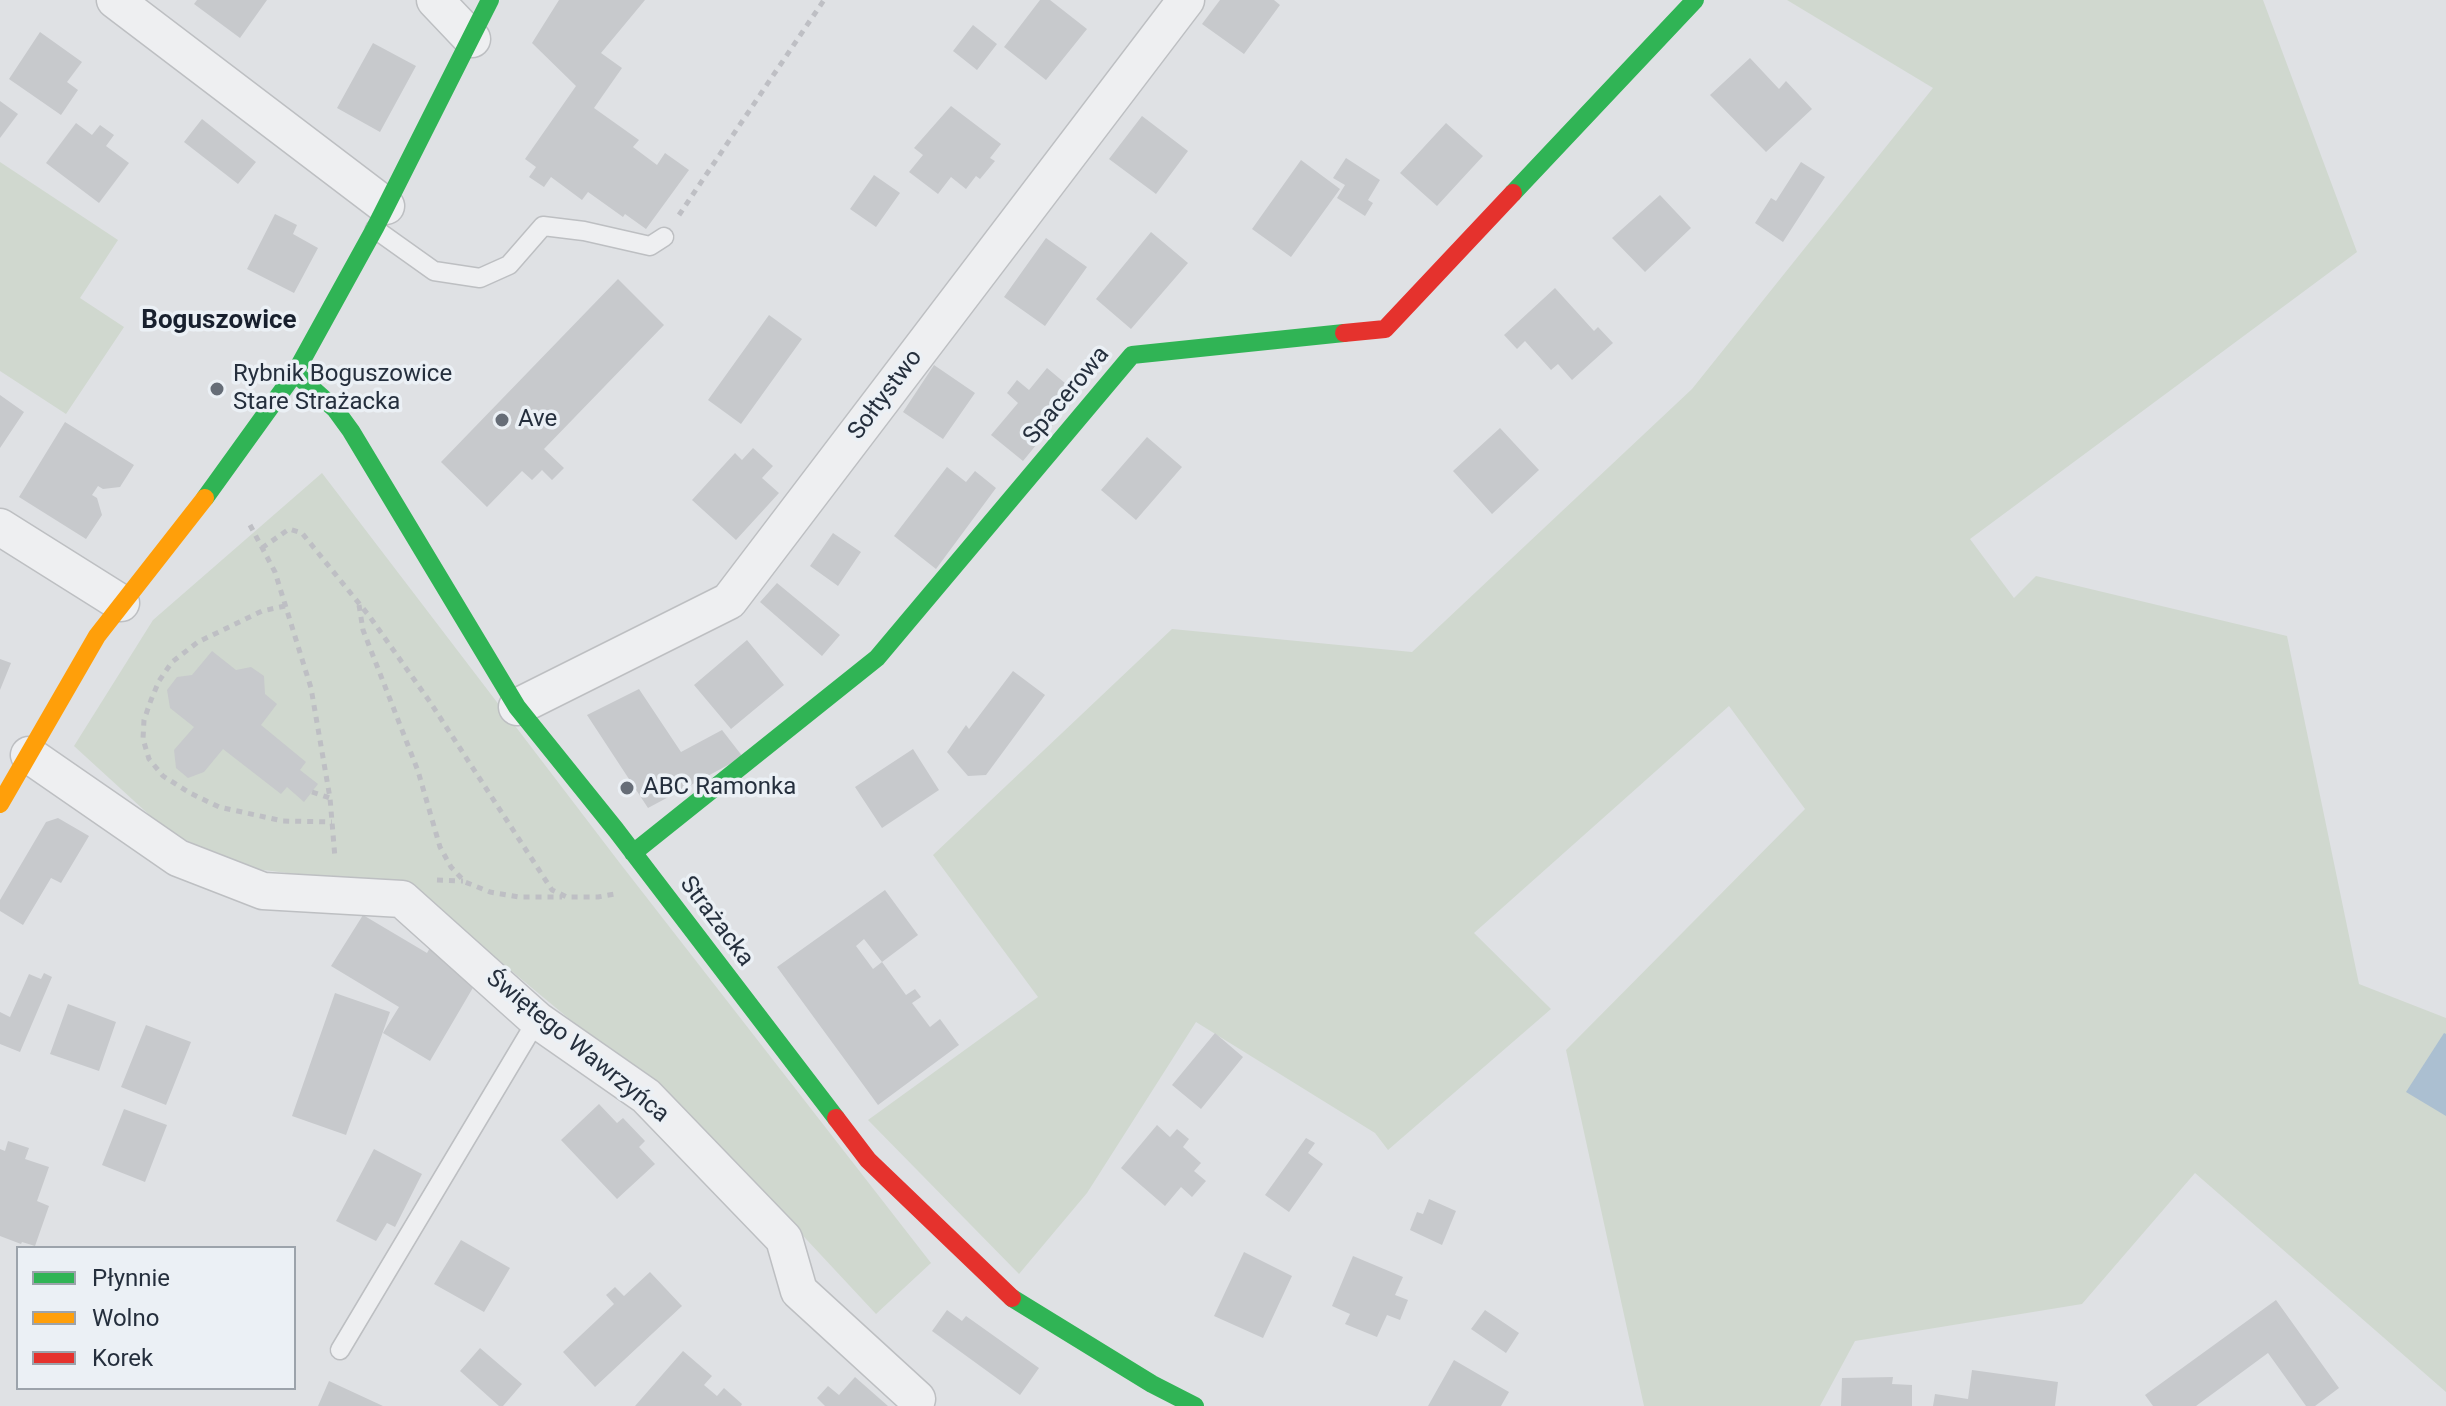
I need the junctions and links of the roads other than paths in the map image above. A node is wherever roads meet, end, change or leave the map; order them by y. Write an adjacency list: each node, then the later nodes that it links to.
1 (115, 0): 7 (street)
2 (435, 0): 6 (street)
3 (490, 0): 6 (street)
4 (1186, 0): 12 (street, Sołtystwo)
5 (1695, 0): 15 (street, Spacerowa)
6 (472, 39): 7 (street)
7 (381, 217): 8 (lane); 9 (street)
8 (664, 237)
9 (295, 373): 11 (street); 12 (street, Strażacka)
10 (0, 527): 11 (street)
11 (121, 603): 13 (street)
12 (517, 707): 15 (street, Strażacka)
13 (29, 755): 14 (street); 16 (street, Świętego Wawrzyńca)
14 (0, 804)
15 (633, 853): 18 (street, Strażacka)
16 (537, 1020): 17 (lane); 19 (street, Świętego Wawrzyńca)
17 (340, 1350)
18 (1148, 1395): 20 (street, Strażacka)
19 (917, 1399)
20 (1195, 1406)

